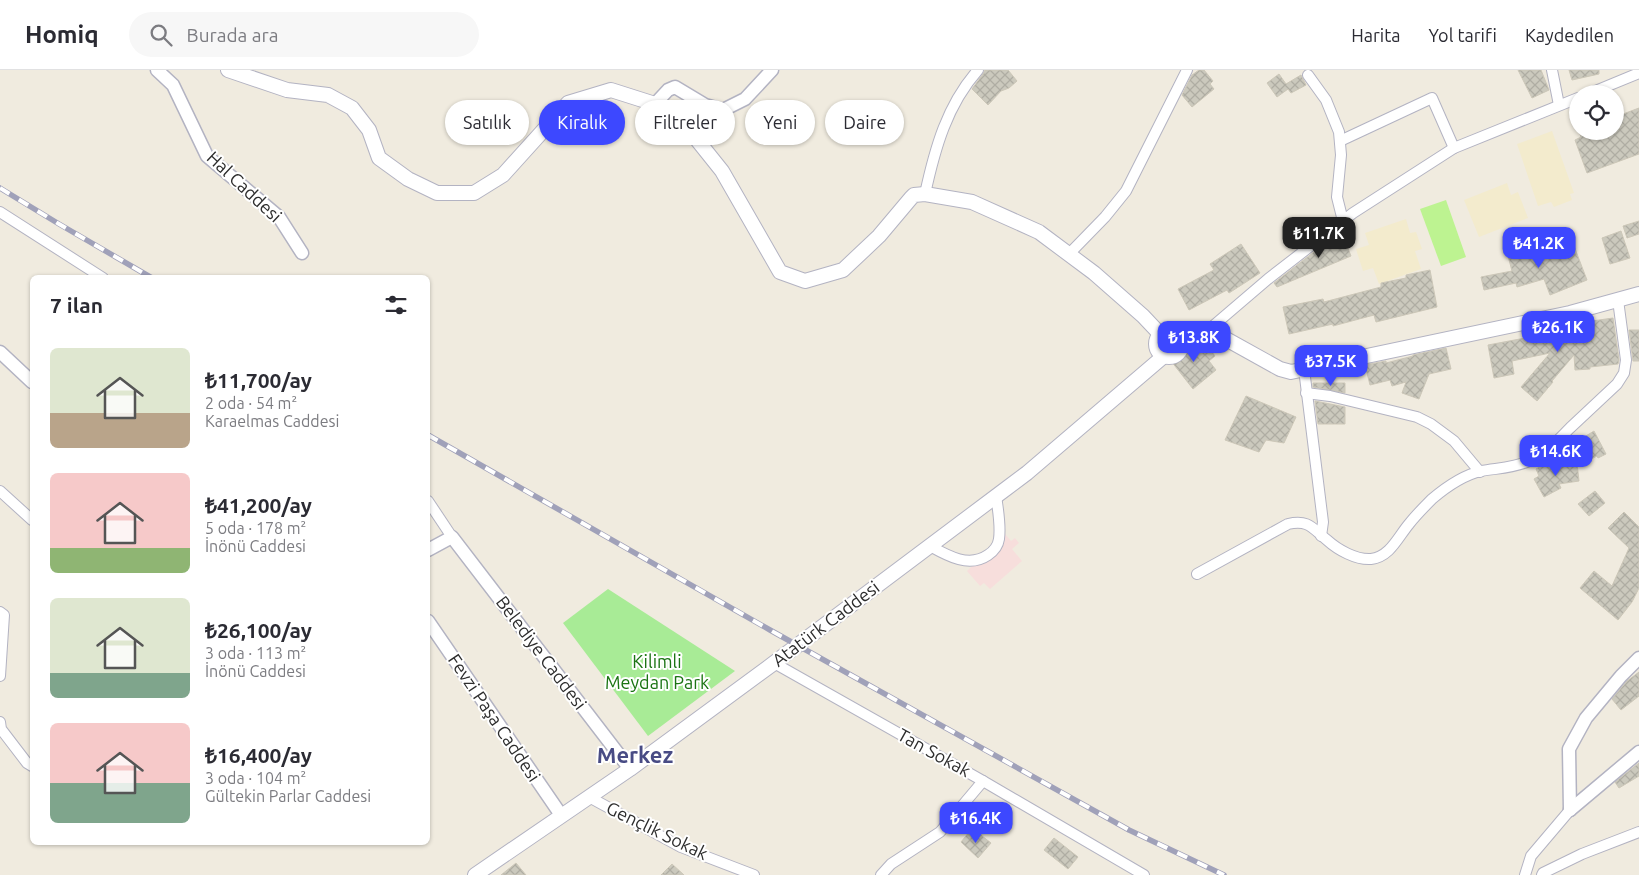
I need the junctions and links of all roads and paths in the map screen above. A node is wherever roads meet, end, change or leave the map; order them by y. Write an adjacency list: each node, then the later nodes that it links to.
1 (157, 70): 22 (street, Hal Caddesi)
2 (228, 70): 10 (main road)
3 (772, 70): 14 (street)
4 (978, 70): 19 (street)
5 (1187, 70): 23 (street)
6 (1552, 70): 15 (street)
7 (1639, 73): 9 (street)
8 (1308, 75): 16 (street)
9 (1610, 85)
10 (642, 100)
11 (659, 100): 12 (street)
12 (697, 100)
13 (1569, 101): 15 (street)
14 (735, 104)
15 (1559, 105): 18 (street)
16 (1340, 141): 18 (street); 21 (street)
17 (701, 145): 19 (main road)
18 (1454, 148): 21 (street)
19 (926, 194): 23 (main road)
20 (0, 212): 24 (street)
21 (1343, 221): 27 (street)
22 (302, 253)
23 (1069, 254): 28 (main road)
24 (98, 275)
25 (1639, 294): 26 (main road)
26 (1618, 300): 32 (main road); 35 (street)
27 (1206, 332): 29 (main road); 32 (main road)
28 (1160, 334): 29 (main road); 31 (main road)
29 (1182, 339): 31 (main road)
30 (0, 352): 33 (street)
31 (1164, 356): 37 (main road, Atatürk Caddesi)
32 (1304, 369): 34 (street)
33 (30, 380)
34 (1306, 393): 35 (street); 40 (street)
35 (1480, 472): 40 (street)
36 (0, 491): 39 (street)
37 (996, 496): 42 (main road, Atatürk Caddesi); 42 (street)
38 (430, 503): 41 (street)
39 (30, 518)
40 (1322, 536): 44 (street)
41 (452, 538): 43 (street); 53 (street, Belediye Caddesi)
42 (930, 546): 48 (main road, Atatürk Caddesi)
43 (430, 549)
44 (1196, 574)
45 (0, 612): 49 (street)
46 (430, 625): 57 (street, Fevzi Paşa Caddesi)
47 (1639, 658): 56 (street)
48 (774, 663): 53 (main road, Atatürk Caddesi); 54 (street, Tan Sokak)
49 (0, 676)
50 (0, 722): 52 (street)
51 (1639, 752): 56 (street)
52 (30, 765)
53 (630, 769): 55 (main road, Atatürk Caddesi)
54 (983, 781): 61 (street); 62 (street, Tan Sokak)
55 (589, 797): 57 (main road, Atatürk Caddesi); 60 (street, Gençlik Sokak)
56 (1570, 810): 63 (street)
57 (561, 815): 59 (main road, Atatürk Caddesi)
58 (1639, 832): 64 (street)
59 (475, 875)
60 (754, 875)
61 (881, 875)
62 (1144, 875)
63 (1525, 875)
64 (1542, 875)

